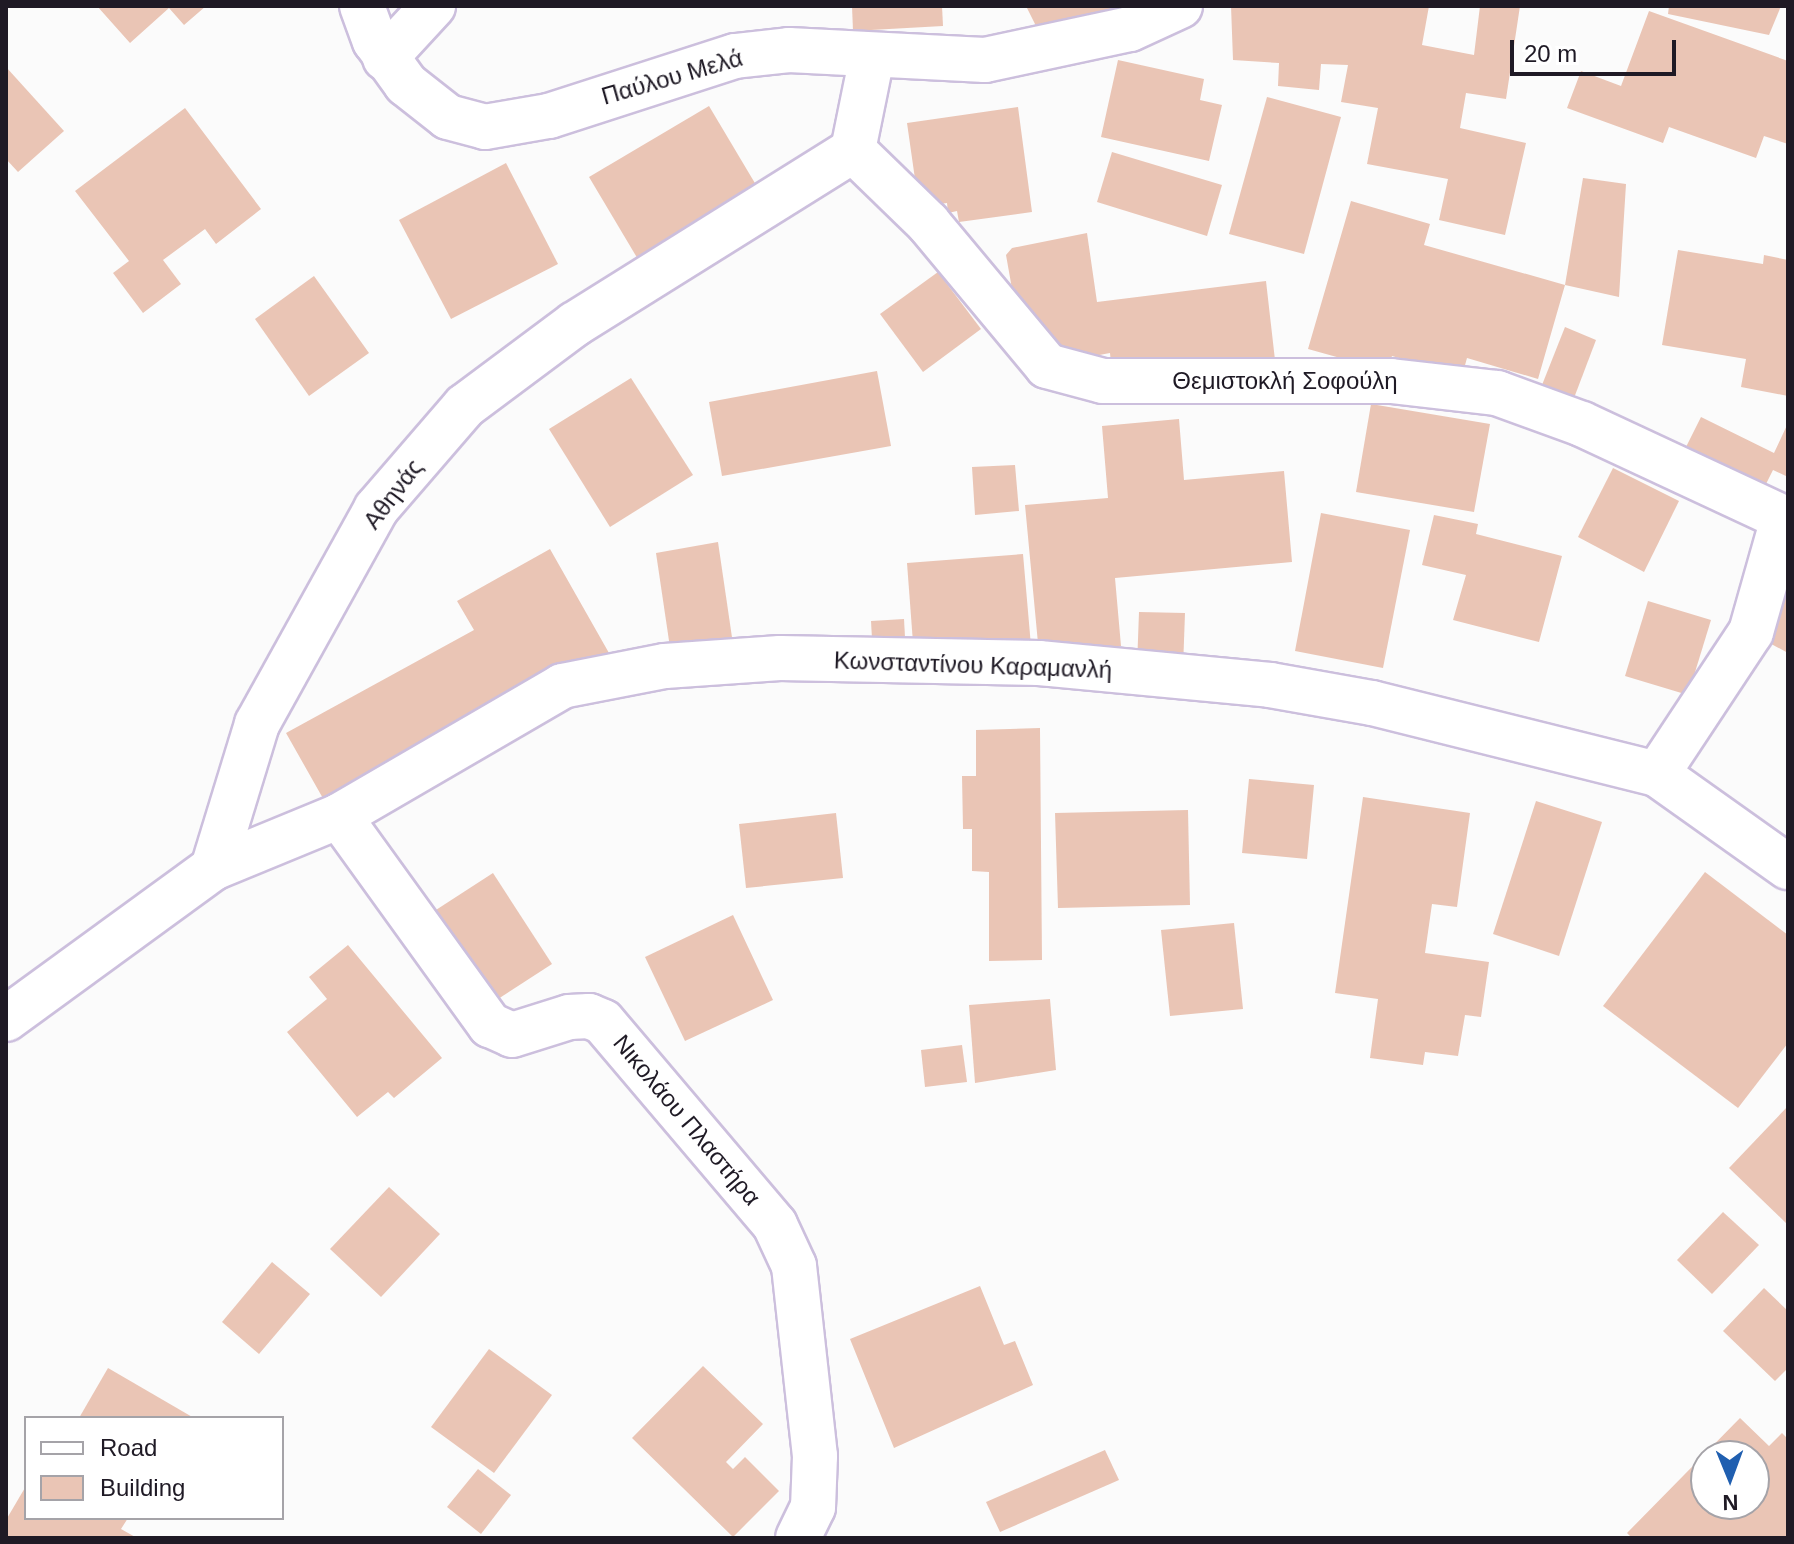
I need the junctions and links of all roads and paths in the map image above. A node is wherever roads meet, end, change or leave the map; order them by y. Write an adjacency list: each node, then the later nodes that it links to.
1 (362, 6): 5 (street, Παύλου Μελά)
2 (433, 6): 5 (street)
3 (1180, 6): 4 (street, Παύλου Μελά)
4 (872, 57): 5 (street, Παύλου Μελά); 6 (street)
5 (385, 58)
6 (853, 150): 7 (street, Θεμιστοκλή Σοφούλη); 11 (street, Αθηνάς)
7 (1786, 520): 8 (street)
8 (1657, 774): 9 (street, Κωνσταντίνου Καραμανλή); 10 (street, Κωνσταντίνου Καραμανλή)
9 (339, 816): 11 (street, Κωνσταντίνου Καραμανλή); 13 (street, Νικολάου Πλαστήρα)
10 (1788, 867)
11 (213, 868): 12 (street)
12 (6, 1019)
13 (798, 1538)

